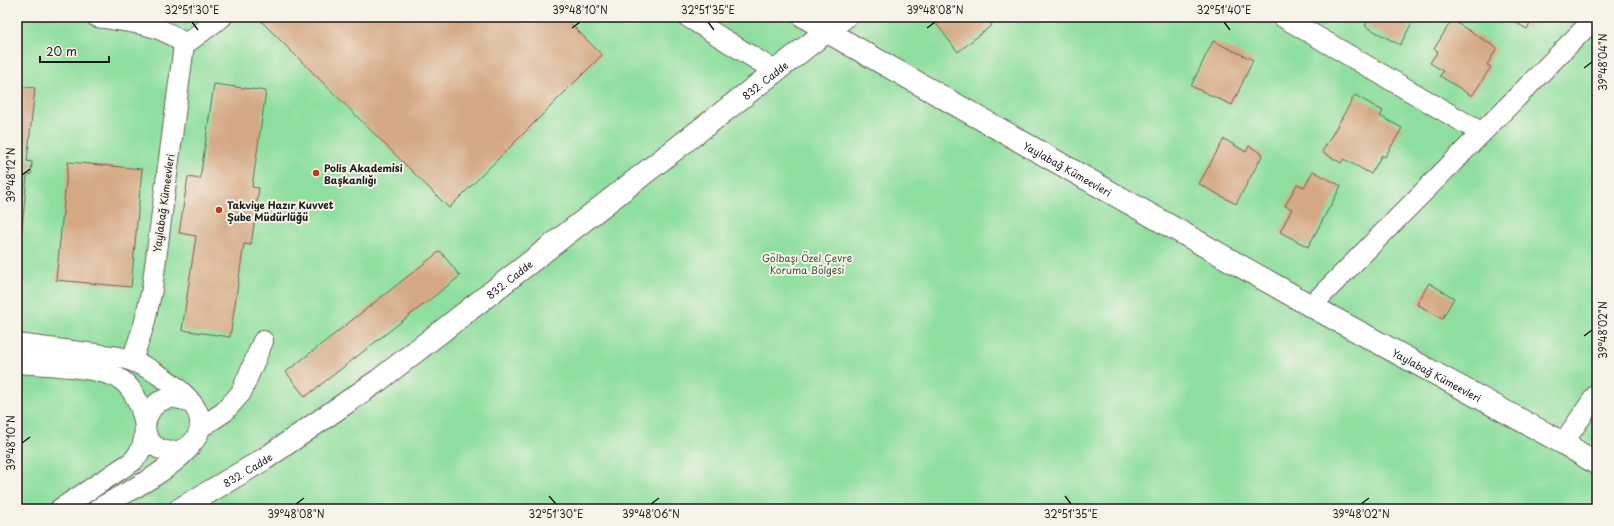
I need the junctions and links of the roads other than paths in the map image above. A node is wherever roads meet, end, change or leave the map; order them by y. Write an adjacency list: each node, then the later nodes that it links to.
1 (97, 17): 9 (street)
2 (222, 17): 9 (street)
3 (688, 17): 10 (street)
4 (803, 17): 8 (street, Yaylabağ Kümeevleri)
5 (845, 17): 8 (street)
6 (1283, 17): 11 (street)
7 (1596, 17): 11 (street)
8 (826, 31): 10 (street, 832. Cadde); 12 (street, Yaylabağ Kümeevleri)
9 (184, 45): 15 (street, Yaylabağ Kümeevleri)
10 (775, 71): 25 (street, 832. Cadde)
11 (1482, 133): 12 (street)
12 (1310, 306): 21 (street, Yaylabağ Kümeevleri)
13 (263, 341): 20 (street)
14 (17, 344): 15 (street)
15 (132, 360): 18 (street)
16 (17, 363): 19 (street)
17 (1597, 394): 21 (street)
18 (190, 403): 19 (street); 20 (street)
19 (146, 427): 20 (street); 23 (street)
20 (196, 436): 24 (street)
21 (1563, 443): 22 (street, Yaylabağ Kümeevleri)
22 (1597, 464)
23 (60, 509)
24 (98, 509)
25 (180, 509)

